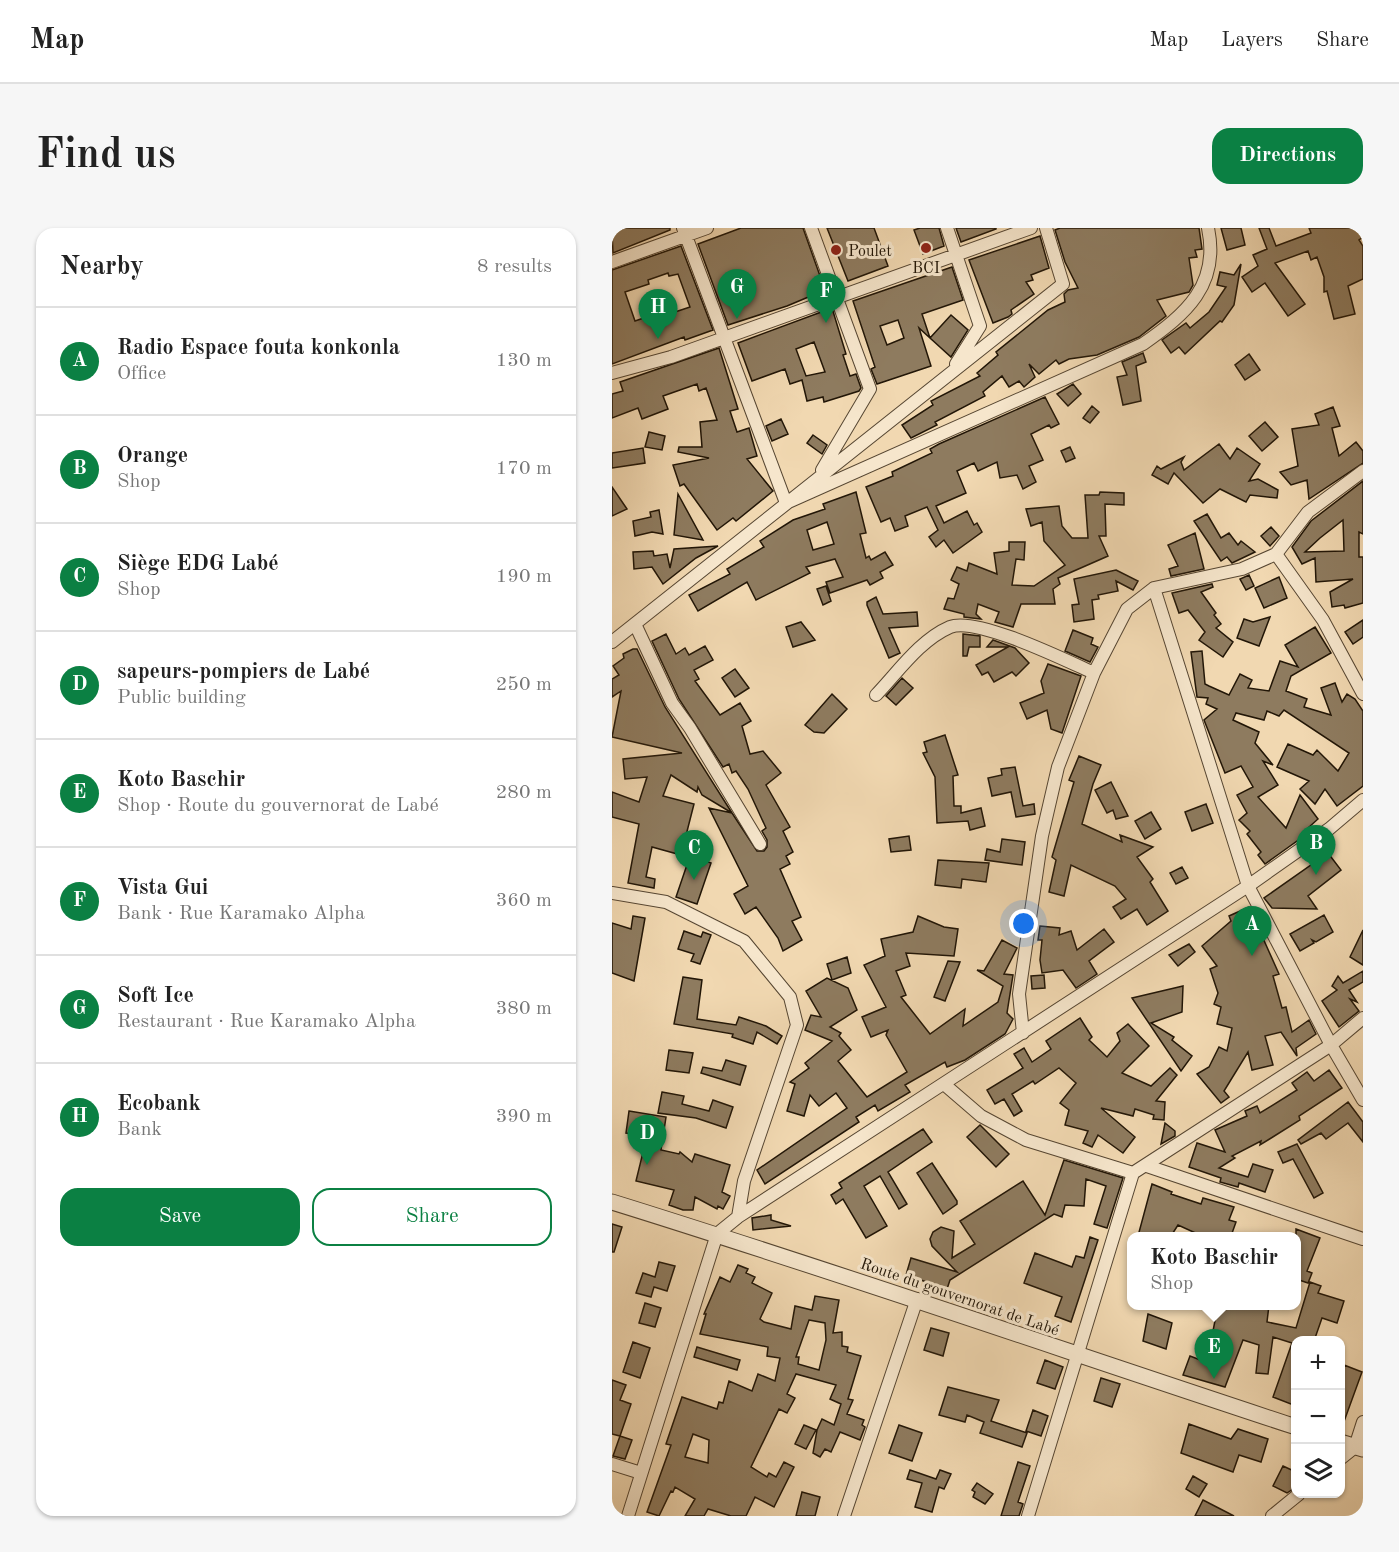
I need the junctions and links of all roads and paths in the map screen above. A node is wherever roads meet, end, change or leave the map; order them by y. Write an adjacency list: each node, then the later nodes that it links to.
1 (707, 228): 7 (street)
2 (811, 228): 10 (street)
3 (947, 228): 8 (street)
4 (1031, 228): 8 (street)
5 (1046, 228): 13 (street)
6 (1208, 228): 16 (street)
7 (684, 232): 9 (street); 11 (street)
8 (957, 256): 10 (street); 13 (street)
9 (612, 262)
10 (837, 297): 11 (street); 15 (street)
11 (724, 338): 12 (street); 16 (street)
12 (612, 373)
13 (950, 373): 15 (street)
14 (1363, 471): 17 (street)
15 (819, 476): 16 (street)
16 (786, 503): 19 (street)
17 (1276, 554): 18 (street); 22 (street)
18 (1154, 588): 21 (street); 26 (street)
19 (635, 624): 20 (street); 25 (street)
20 (612, 642)
21 (1094, 673): 23 (street); 29 (street)
22 (1363, 693)
23 (876, 695)
24 (1363, 800): 26 (street)
25 (760, 844)
26 (1248, 886): 29 (street); 30 (street)
27 (612, 893): 36 (street)
28 (1363, 1018): 30 (street)
29 (1023, 1033): 31 (street)
30 (1331, 1045): 32 (street); 33 (street)
31 (945, 1085): 34 (street); 36 (street)
32 (1363, 1100)
33 (1148, 1166): 34 (street); 38 (street)
34 (1133, 1173): 40 (street)
35 (612, 1202): 37 (street, Route du gouvernorat de Labé)
36 (738, 1216): 37 (street)
37 (717, 1234): 39 (street, Route du gouvernorat de Labé); 45 (street)
38 (1363, 1239)
39 (917, 1299): 40 (street, Route du gouvernorat de Labé); 48 (street)
40 (1077, 1355): 42 (street, Route du gouvernorat de Labé); 49 (street)
41 (1363, 1422): 43 (street)
42 (1291, 1425)
43 (1353, 1446)
44 (612, 1464): 45 (street)
45 (641, 1473): 47 (street)
46 (1294, 1498): 50 (street)
47 (628, 1516)
48 (844, 1516)
49 (1028, 1516)
50 (1272, 1516)

